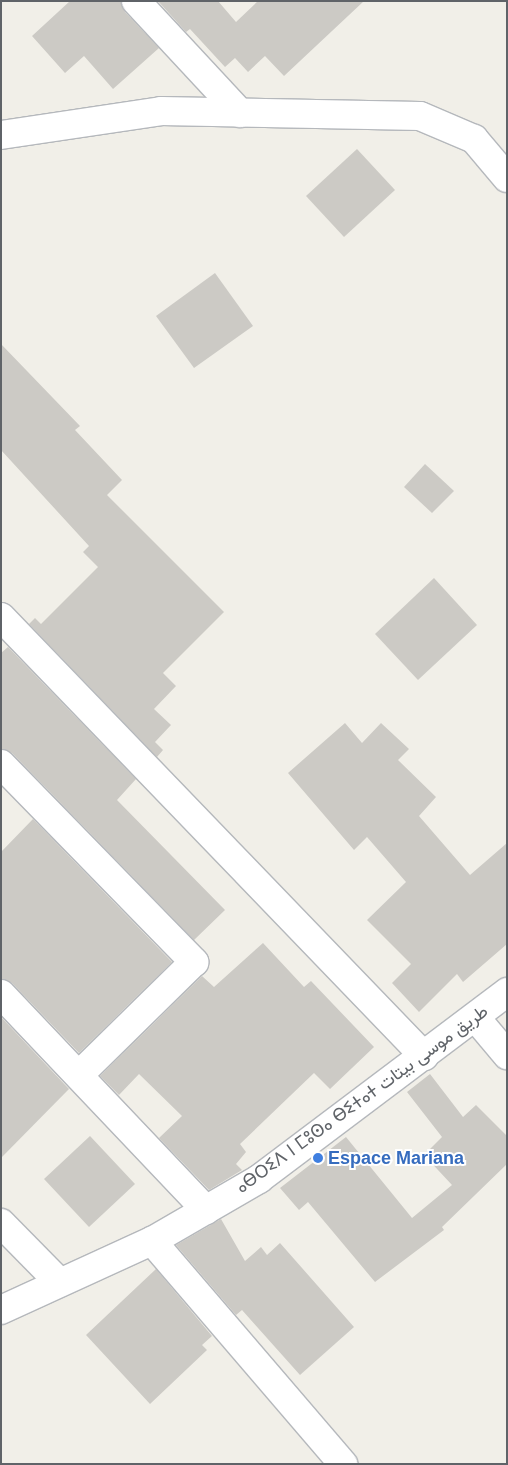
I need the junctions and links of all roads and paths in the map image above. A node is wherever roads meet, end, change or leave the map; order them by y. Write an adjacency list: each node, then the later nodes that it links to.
1 (136, 1): 2 (street)
2 (240, 113): 3 (street); 4 (street)
3 (1, 135)
4 (507, 178)
5 (1, 616): 11 (street)
6 (1, 764): 12 (street)
7 (507, 992): 9 (street, ⴰⴱⵔⵉⴷ ⵏ ⵎⵓⵙⴰ ⴱⵉⵜⴰⵜ طريق موسى بيتات)
8 (1, 994): 12 (street)
9 (474, 1017): 10 (street); 11 (street, ⴰⴱⵔⵉⴷ ⵏ ⵎⵓⵙⴰ ⴱⵉⵜⴰⵜ طريق موسى بيتات)
10 (507, 1055)
11 (424, 1056): 13 (street, ⴰⴱⵔⵉⴷ ⵏ ⵎⵓⵙⴰ ⴱⵉⵜⴰⵜ طريق موسى بيتات)
12 (79, 1075): 13 (street)
13 (206, 1210): 15 (street, ⴰⴱⵔⵉⴷ ⵏ ⵎⵓⵙⴰ ⴱⵉⵜⴰⵜ طريق موسى بيتات)
14 (1, 1223): 16 (street)
15 (152, 1242): 16 (street, ⴰⴱⵔⵉⴷ ⵏ ⵎⵓⵙⴰ ⴱⵉⵜⴰⵜ طريق موسى بيتات); 18 (street)
16 (59, 1282): 17 (street, ⴰⴱⵔⵉⴷ ⵏ ⵎⵓⵙⴰ ⴱⵉⵜⴰⵜ طريق موسى بيتات)
17 (1, 1310)
18 (343, 1464)

